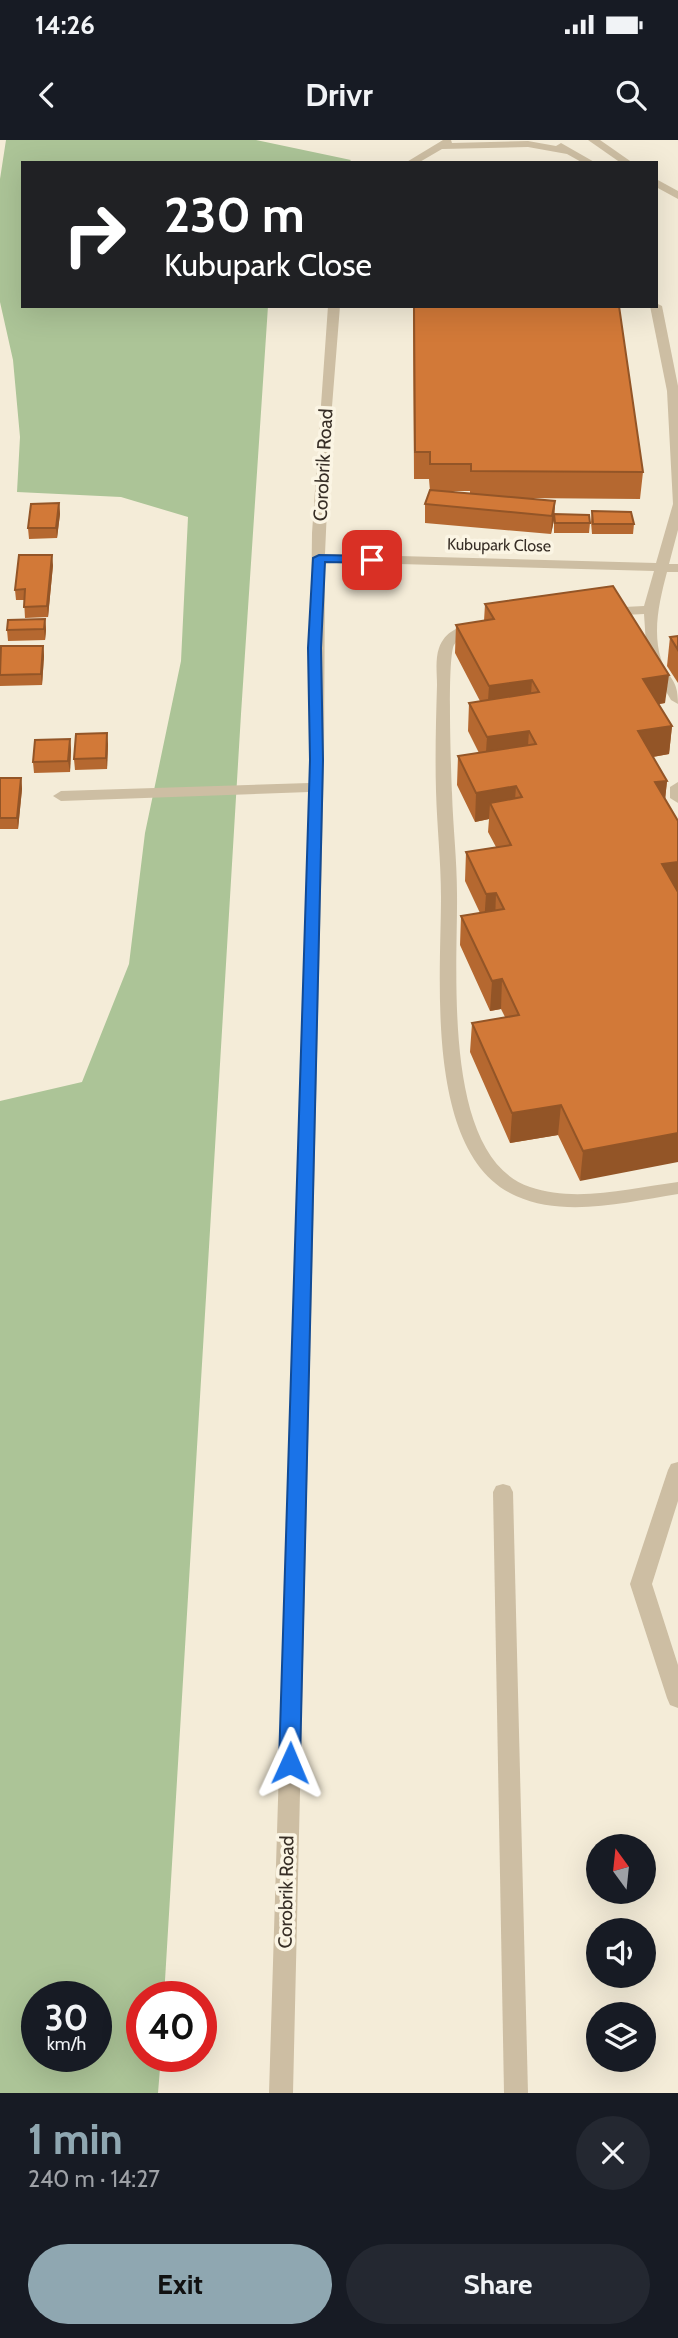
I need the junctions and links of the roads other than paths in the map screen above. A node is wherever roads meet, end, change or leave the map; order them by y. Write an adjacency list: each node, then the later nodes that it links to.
1 (451, 140): 4 (street)
2 (551, 140): 5 (street)
3 (593, 140): 8 (street)
4 (439, 146): 5 (street); 6 (street)
5 (569, 150): 7 (street)
6 (414, 161)
7 (588, 161)
8 (625, 161)
9 (658, 183): 11 (street)
10 (658, 196): 12 (street)
11 (678, 196)
12 (678, 203)
13 (334, 308): 16 (street, Corobrik Road)
14 (656, 308): 15 (street)
15 (678, 504): 17 (street)
16 (319, 558): 17 (street, Kubupark Close); 23 (street, Corobrik Road)
17 (660, 567): 18 (street, Kubupark Close); 19 (street)
18 (678, 568)
19 (650, 610): 20 (street); 22 (street)
20 (594, 613)
21 (493, 624): 27 (street)
22 (678, 700)
23 (316, 787): 25 (street); 31 (street, Corobrik Road)
24 (678, 787): 26 (street)
25 (61, 796)
26 (678, 798)
27 (678, 1188)
28 (678, 1470): 30 (street)
29 (503, 1492): 32 (street)
30 (678, 1698)
31 (281, 2093)
32 (516, 2093)

